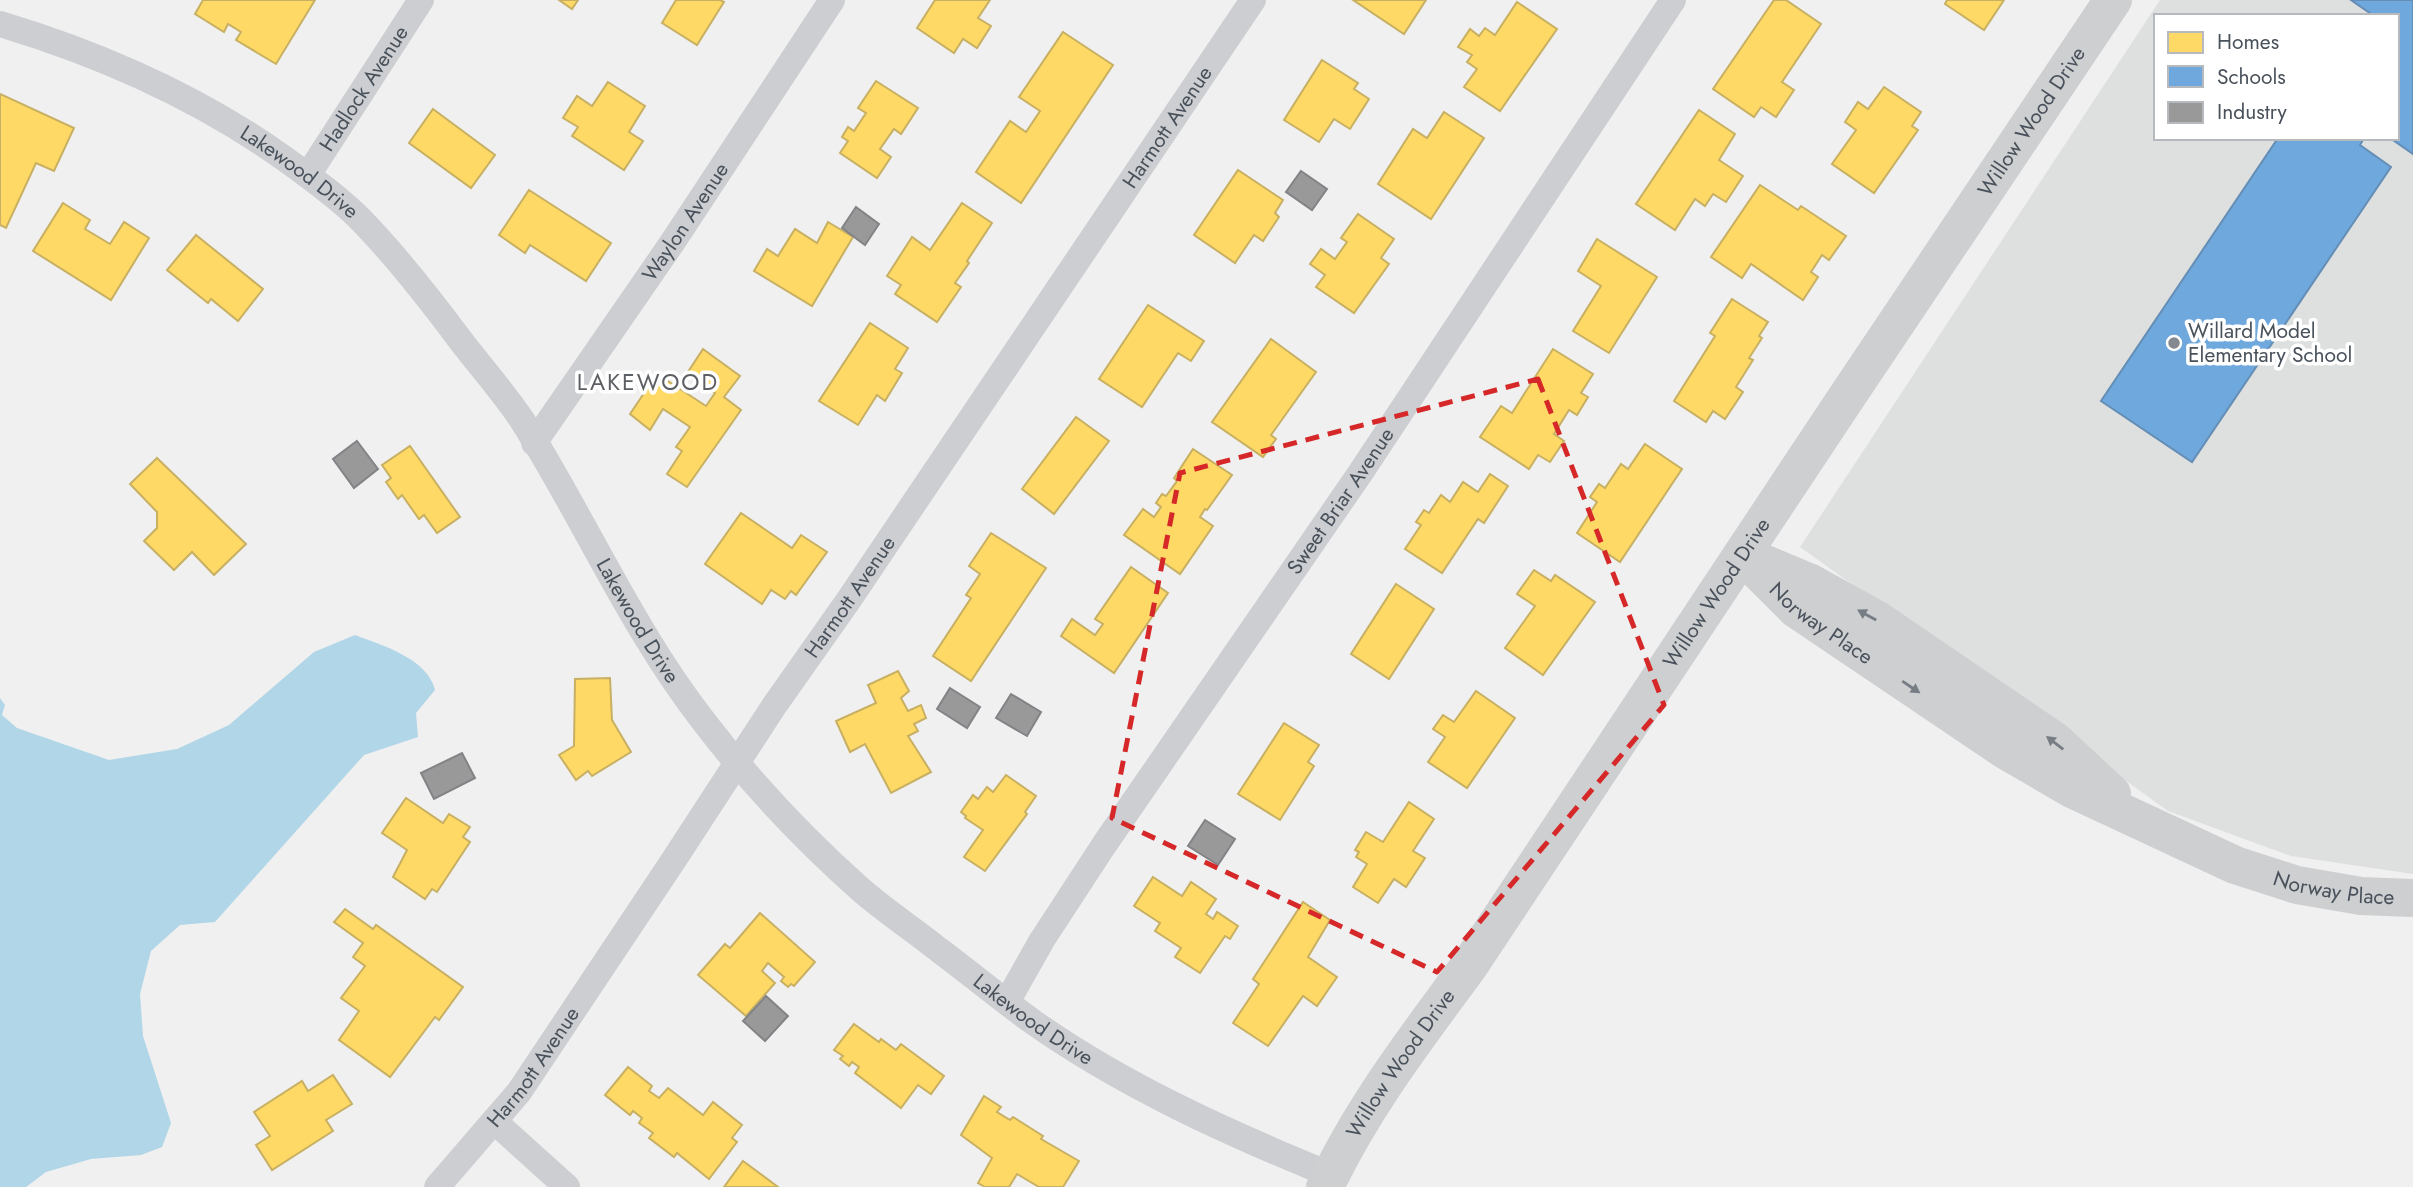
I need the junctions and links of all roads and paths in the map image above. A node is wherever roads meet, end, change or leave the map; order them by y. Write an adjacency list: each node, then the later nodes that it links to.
1 (421, 0): 7 (street, Hadlock Avenue)
2 (832, 0): 8 (street, Waylon Avenue)
3 (1254, 0): 10 (street, Harmott Avenue)
4 (1673, 0): 12 (street, Sweet Briar Avenue)
5 (2113, 0): 9 (street, Willow Wood Drive)
6 (0, 24): 7 (street, Lakewood Drive)
7 (308, 175): 8 (street, Lakewood Drive)
8 (534, 443): 10 (street, Lakewood Drive)
9 (1742, 555): 11 (street, Norway Place); 14 (street, Willow Wood Drive)
10 (737, 763): 12 (street, Lakewood Drive); 13 (street, Harmott Avenue)
11 (2413, 898)
12 (1007, 1002): 14 (street, Lakewood Drive)
13 (494, 1121): 15 (street, Harmott Avenue); 16 (street)
14 (1328, 1181)
15 (437, 1187)
16 (567, 1187)

